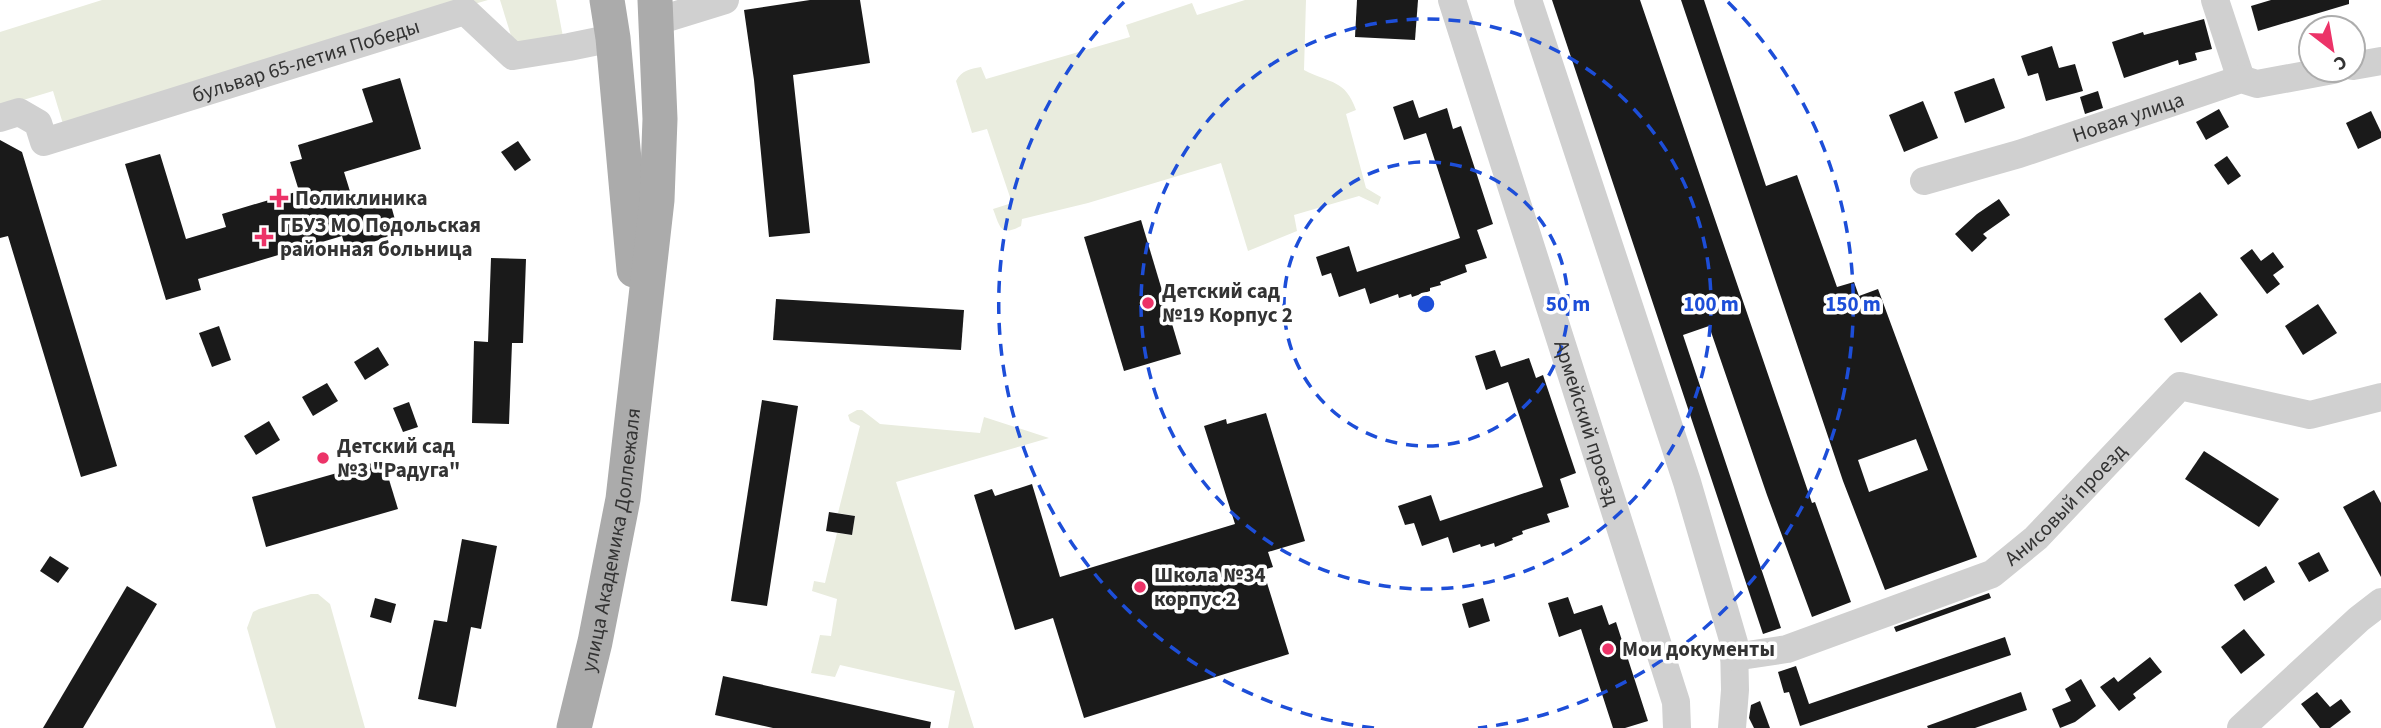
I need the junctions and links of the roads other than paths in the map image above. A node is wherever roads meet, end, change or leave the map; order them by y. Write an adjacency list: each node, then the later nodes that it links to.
1 (607, 0): 7 (main road, улица Академика Доллежаля)
2 (726, 0): 6 (street)
3 (1452, 0): 19 (street, Армейский проезд)
4 (1528, 0): 17 (street)
5 (2215, 0): 9 (street)
6 (656, 10): 11 (main road, улица Академика Доллежаля)
7 (613, 38): 10 (street, бульвар 65-летия Победы); 12 (main road, улица Академика Доллежаля)
8 (2297, 77): 9 (street, Новая улица)
9 (2241, 79): 13 (street, Новая улица)
10 (0, 118)
11 (660, 119): 12 (main road); 14 (main road, улица Академика Доллежаля)
12 (621, 124): 14 (main road, улица Академика Доллежаля)
13 (1924, 181)
14 (640, 350): 18 (main road, улица Академика Доллежаля)
15 (2381, 397): 17 (street, Анисовый проезд)
16 (2381, 602): 21 (street)
17 (1734, 657): 20 (street)
18 (574, 728)
19 (1677, 728)
20 (1732, 728)
21 (2241, 728)

